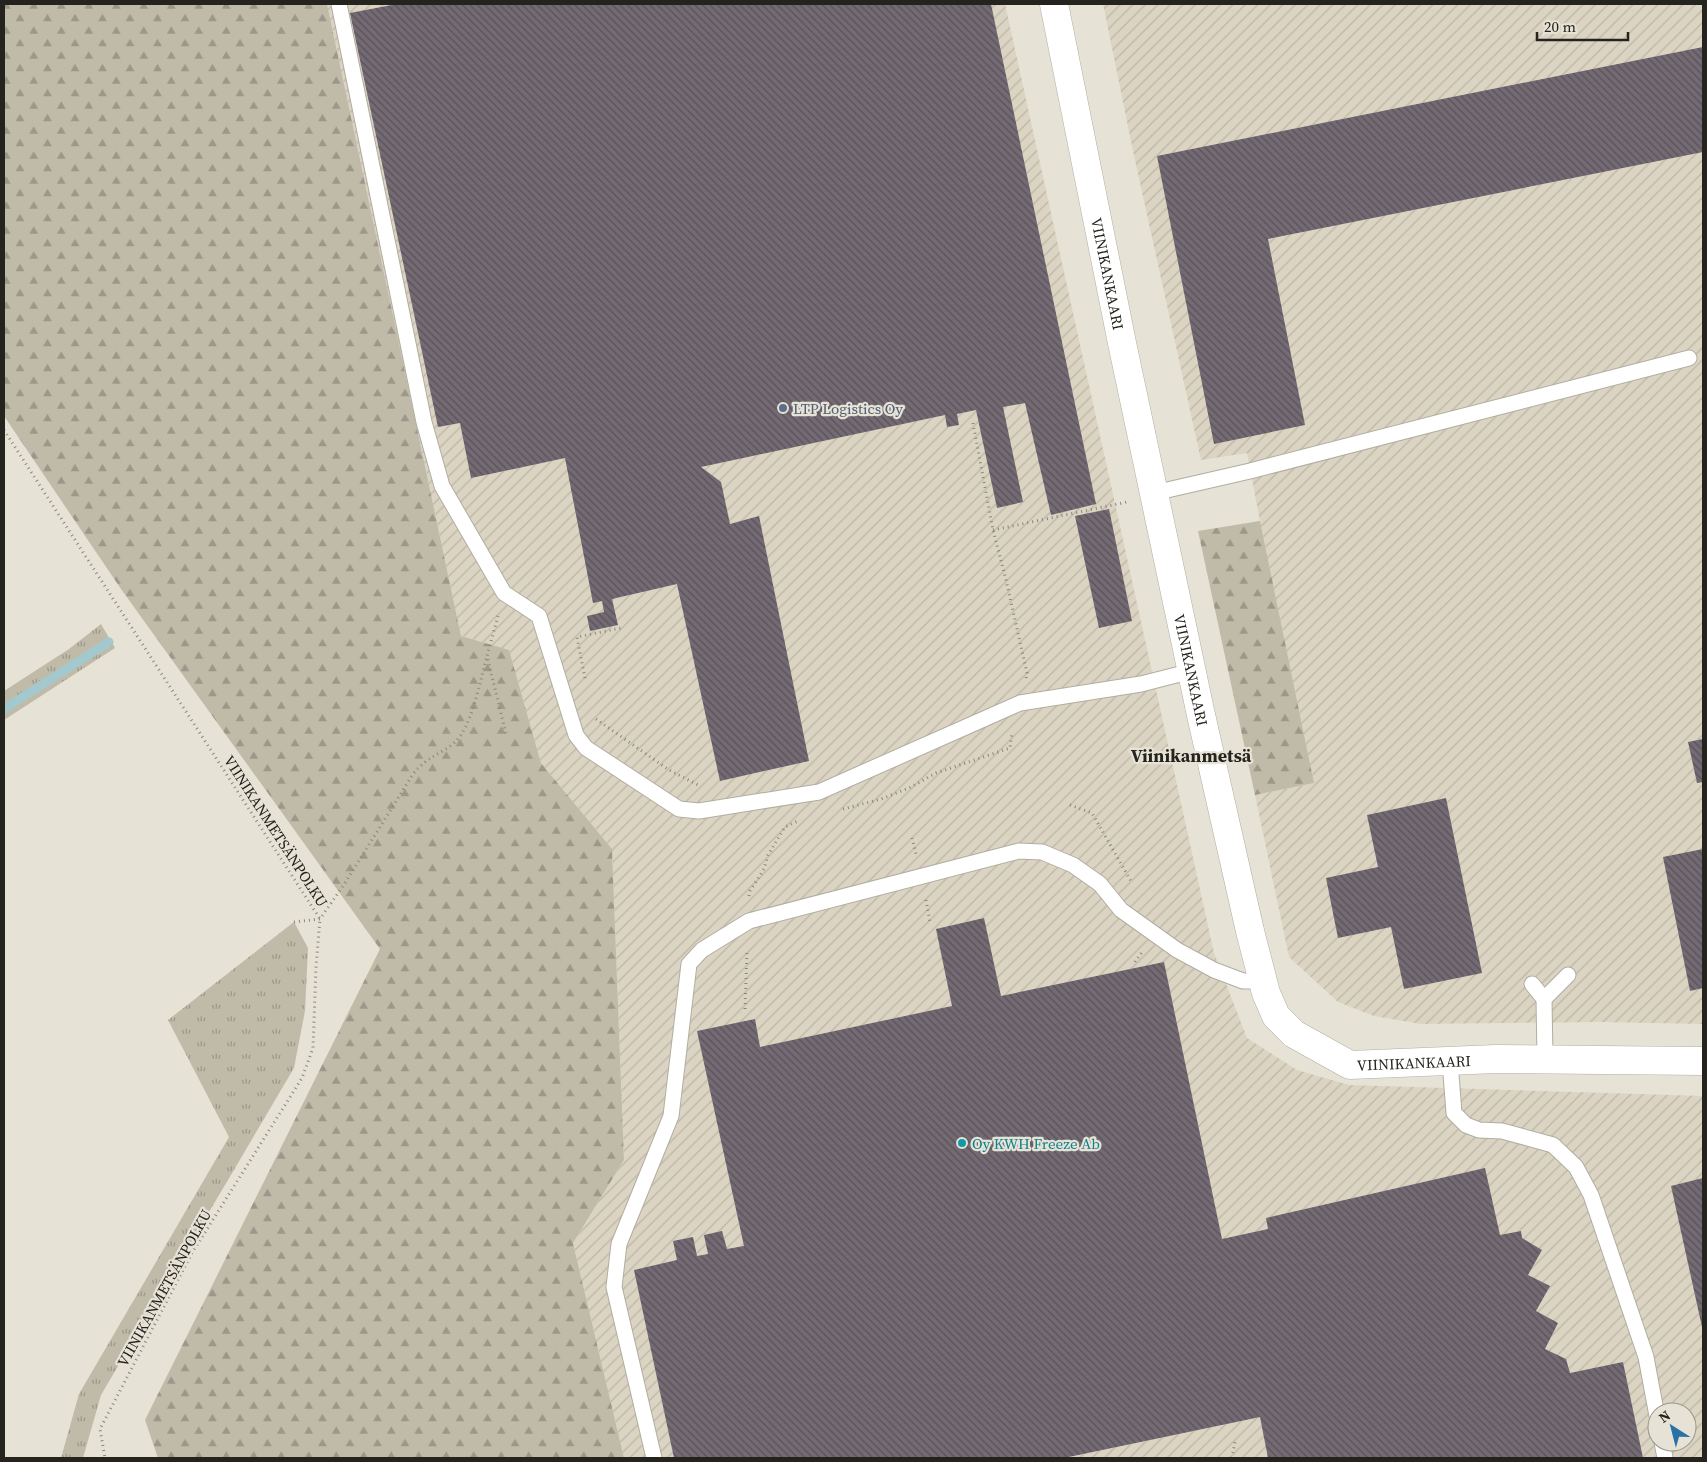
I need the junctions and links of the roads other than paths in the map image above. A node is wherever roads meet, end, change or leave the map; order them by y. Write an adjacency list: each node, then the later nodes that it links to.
1 (339, 4): 5 (lane)
2 (1054, 4): 4 (street, VIINIKANKAARI)
3 (1689, 358): 4 (lane)
4 (1145, 497): 5 (street, VIINIKANKAARI)
5 (1192, 671): 7 (street, VIINIKANKAARI)
6 (1568, 975): 9 (lane)
7 (1263, 981): 11 (street, VIINIKANKAARI); 14 (lane)
8 (1532, 984): 9 (lane)
9 (1544, 999): 10 (lane)
10 (1545, 1060): 11 (street, VIINIKANKAARI); 12 (street, VIINIKANKAARI)
11 (1450, 1061): 13 (lane)
12 (1703, 1061)
13 (1654, 1402)
14 (654, 1458)

